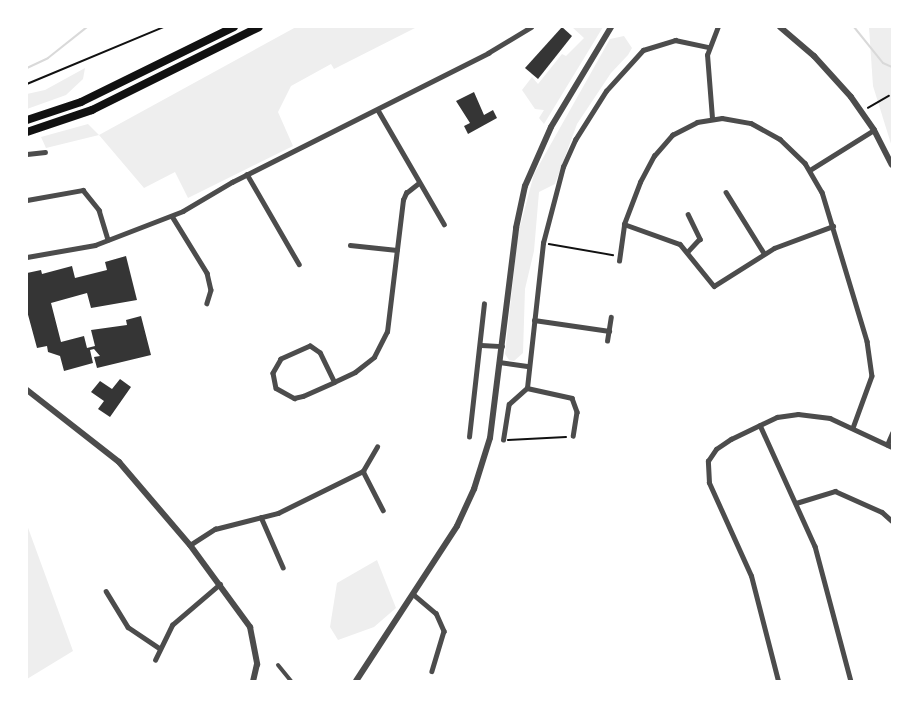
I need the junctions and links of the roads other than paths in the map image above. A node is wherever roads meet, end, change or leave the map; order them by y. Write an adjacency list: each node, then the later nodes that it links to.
1 (234, 27): 10 (highway)
2 (259, 27): 12 (highway)
3 (531, 27): 8 (street)
4 (611, 27): 41 (street)
5 (718, 27): 7 (street)
6 (780, 27): 11 (street)
7 (708, 47): 9 (street); 37 (street)
8 (378, 110): 17 (street); 18 (street)
9 (712, 118): 16 (street); 24 (street)
10 (27, 120)
11 (874, 130): 15 (street); 16 (street)
12 (27, 132)
13 (45, 152): 14 (street)
14 (27, 154)
15 (892, 165)
16 (810, 170): 25 (street)
17 (247, 174): 22 (street); 33 (street)
18 (419, 183): 23 (street); 28 (street)
19 (726, 192): 30 (street)
20 (27, 200): 26 (street)
21 (688, 214): 29 (street)
22 (172, 216): 26 (street); 34 (street)
23 (444, 224)
24 (624, 224): 29 (street); 32 (street)
25 (833, 226): 30 (street); 48 (street)
26 (108, 240): 31 (street)
27 (350, 245): 28 (street)
28 (397, 250): 44 (street)
29 (688, 252): 30 (street)
30 (764, 254)
31 (27, 257)
32 (619, 259)
33 (299, 264)
34 (207, 303)
35 (484, 304): 40 (street)
36 (611, 317): 38 (street)
37 (534, 320): 38 (street); 43 (street)
38 (609, 331): 39 (street)
39 (607, 341)
40 (481, 345): 41 (street); 51 (street)
41 (502, 346): 42 (street)
42 (499, 362): 43 (street); 64 (street)
43 (527, 366): 45 (street)
44 (334, 382): 44 (street)
45 (527, 388): 50 (street); 52 (street)
46 (27, 390): 60 (street)
47 (760, 425): 48 (street); 56 (street); 72 (street)
48 (853, 428): 53 (street)
49 (892, 433): 53 (street)
50 (573, 436)
51 (469, 437)
52 (503, 440)
53 (890, 446)
54 (377, 447): 55 (street)
55 (363, 471): 57 (street); 58 (street)
56 (796, 503): 59 (street); 73 (street)
57 (382, 510)
58 (261, 518): 60 (street); 61 (street)
59 (892, 521)
60 (190, 545): 62 (street)
61 (283, 567)
62 (220, 584): 65 (street); 69 (street)
63 (106, 591): 65 (street)
64 (413, 594): 68 (street); 71 (street)
65 (159, 648): 66 (street)
66 (155, 660)
67 (278, 664): 70 (street)
68 (432, 670)
69 (253, 681)
70 (291, 681)
71 (356, 681)
72 (778, 681)
73 (851, 681)

